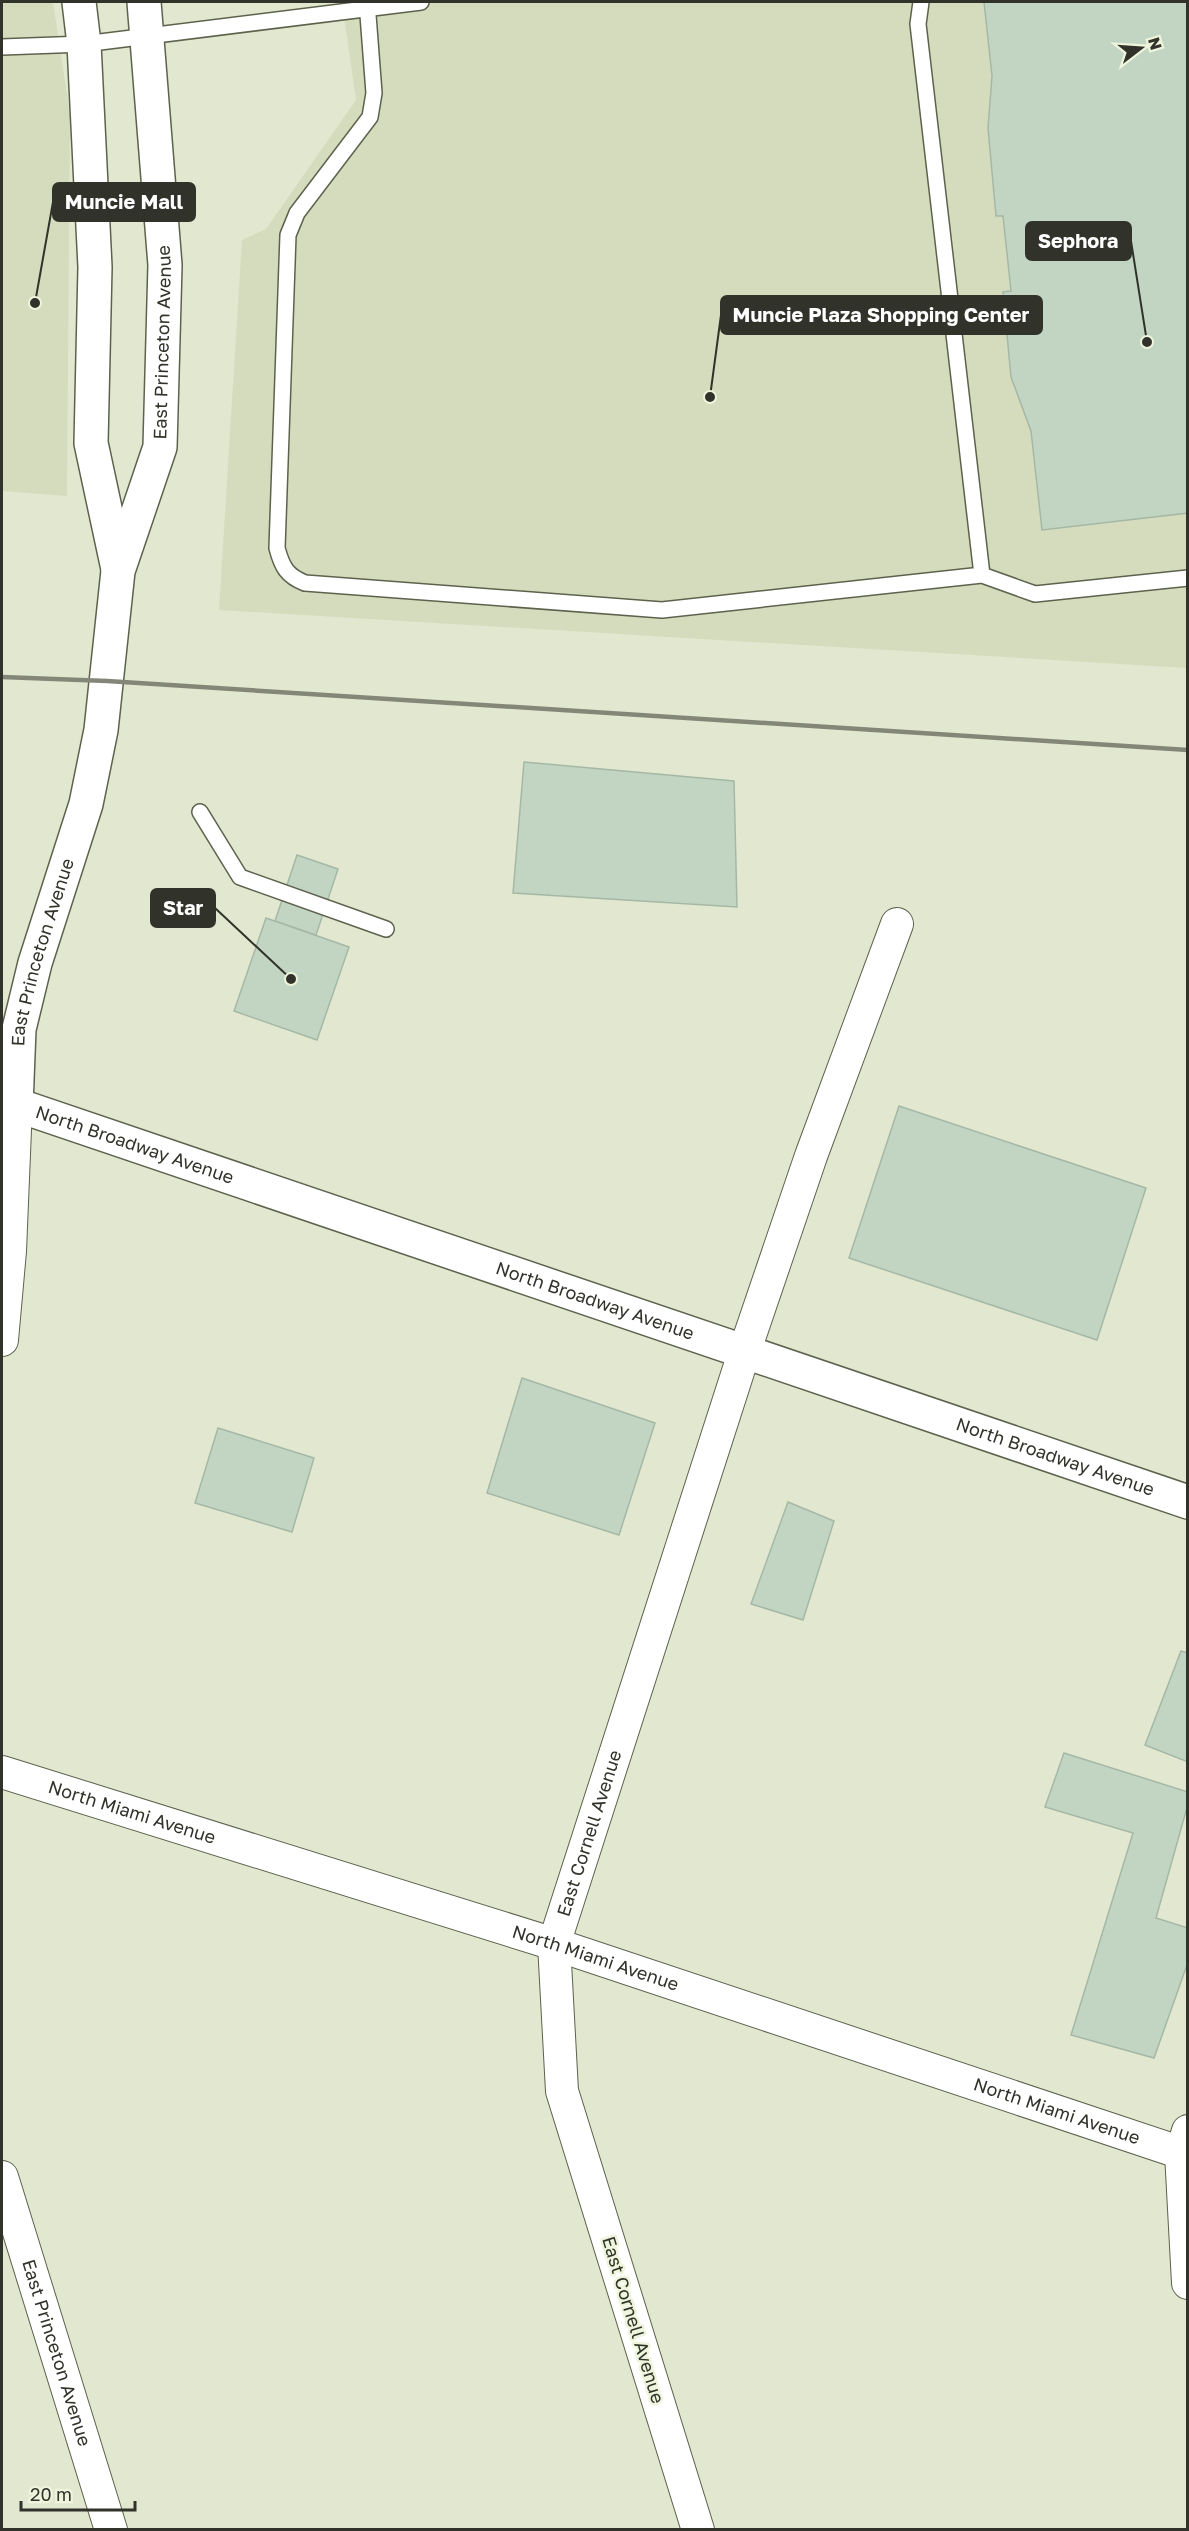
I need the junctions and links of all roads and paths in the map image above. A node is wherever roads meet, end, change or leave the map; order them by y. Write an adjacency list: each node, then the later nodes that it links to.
1 (79, 2): 7 (street, East Princeton Avenue)
2 (144, 2): 6 (street, East Princeton Avenue)
3 (422, 2): 5 (lane)
4 (921, 2): 10 (lane)
5 (368, 5): 6 (lane); 10 (lane)
6 (148, 36): 7 (lane); 9 (street, East Princeton Avenue)
7 (84, 44): 8 (lane); 9 (street, East Princeton Avenue)
8 (2, 47)
9 (118, 571): 15 (street, East Princeton Avenue)
10 (982, 575): 11 (lane)
11 (1188, 578)
12 (200, 812): 14 (lane)
13 (897, 924): 17 (street, East Cornell Avenue)
14 (387, 929)
15 (9, 1102): 16 (street, East Princeton Avenue); 17 (street, North Broadway Avenue)
16 (2, 1340)
17 (745, 1350): 18 (street, North Broadway Avenue); 20 (street, East Cornell Avenue)
18 (1188, 1502)
19 (2, 1772): 20 (street, North Miami Avenue)
20 (554, 1944): 21 (street, North Miami Avenue); 25 (street, East Cornell Avenue)
21 (1185, 2146): 23 (street)
22 (2, 2177): 24 (street, East Princeton Avenue)
23 (1188, 2283)
24 (111, 2529)
25 (698, 2529)

